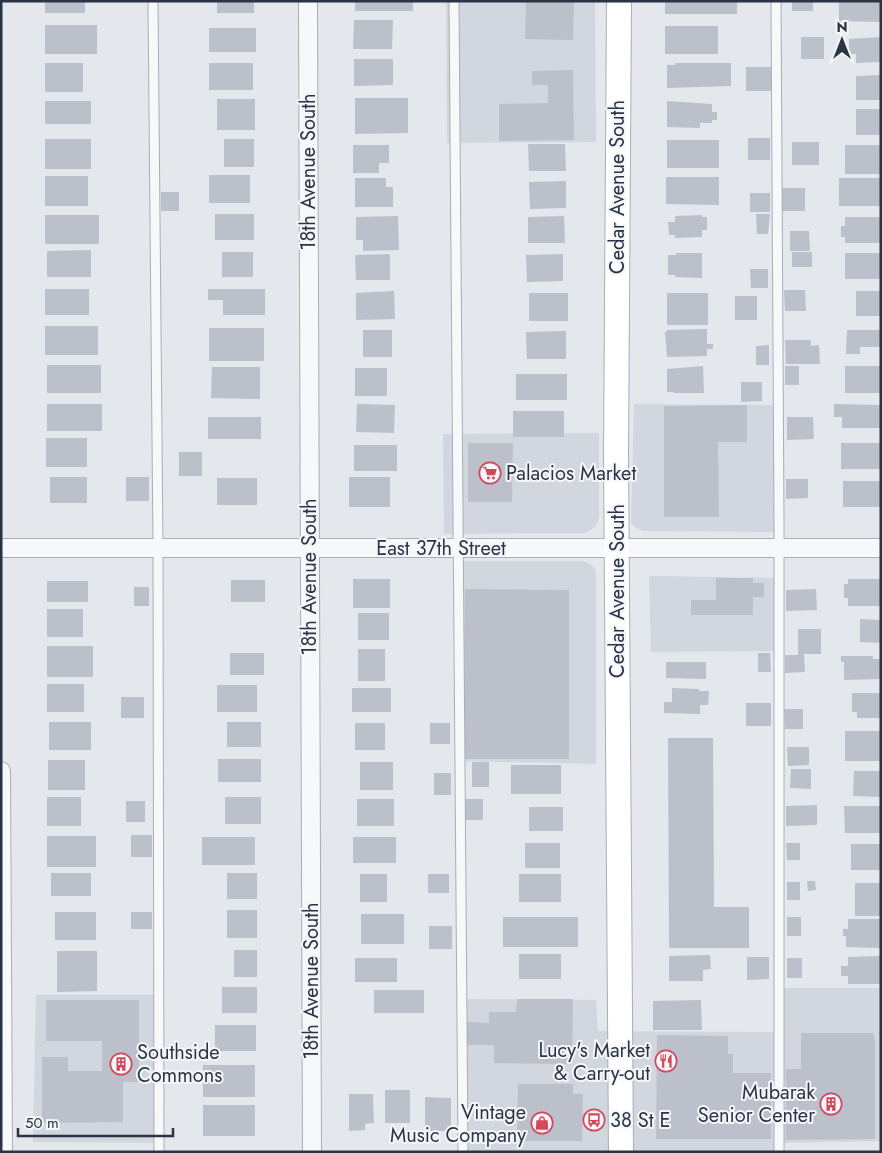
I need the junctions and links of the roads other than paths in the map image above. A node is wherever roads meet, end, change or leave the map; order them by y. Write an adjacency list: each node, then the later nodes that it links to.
1 (153, 1): 6 (lane)
2 (308, 1): 7 (street, 18th Avenue South)
3 (454, 1): 9 (lane)
4 (619, 1): 11 (main road, Cedar Avenue South)
5 (776, 1): 12 (lane)
6 (158, 547): 7 (street, East 37th Street); 8 (street, East 37th Street); 15 (lane)
7 (309, 547): 9 (street, East 37th Street); 16 (street, 18th Avenue South)
8 (1, 548)
9 (457, 548): 11 (street, East 37th Street); 17 (lane)
10 (881, 548): 12 (street, East 37th Street)
11 (617, 549): 12 (street, East 37th Street); 18 (main road, Cedar Avenue South)
12 (779, 549): 19 (lane)
13 (1, 771): 14 (street)
14 (3, 1152)
15 (159, 1152)
16 (312, 1152)
17 (463, 1152)
18 (621, 1152)
19 (779, 1152)

